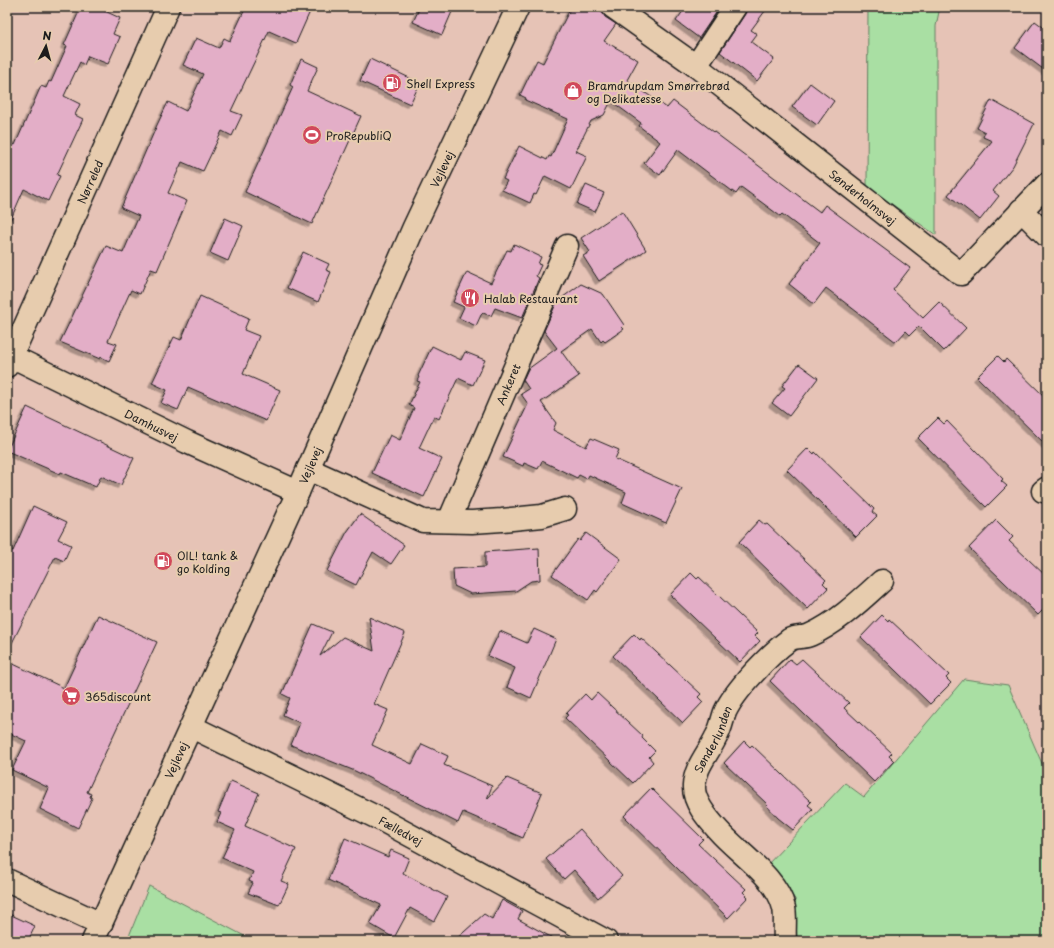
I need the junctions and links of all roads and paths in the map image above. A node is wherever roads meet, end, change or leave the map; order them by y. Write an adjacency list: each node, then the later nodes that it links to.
1 (168, 7): 10 (street, Nørreled)
2 (518, 7): 11 (street, Vejlevej)
3 (613, 7): 5 (street, Sønderholmsvej)
4 (735, 7): 5 (street)
5 (696, 66): 7 (street, Sønderholmsvej)
6 (1047, 184): 7 (street, Sønderholmsvej)
7 (1021, 210): 8 (street)
8 (1047, 236)
9 (566, 246): 14 (street, Ankeret)
10 (9, 359): 12 (street, Damhusvej)
11 (308, 469): 12 (street, Vejlevej); 14 (street)
12 (298, 492): 16 (street, Vejlevej)
13 (564, 508): 14 (street)
14 (449, 521)
15 (882, 581): 20 (street, Sønderlunden)
16 (192, 726): 18 (street, Vejlevej); 19 (street, Fælledvej)
17 (7, 880): 18 (street, Vejlevej)
18 (97, 932)
19 (606, 941)
20 (785, 941)

